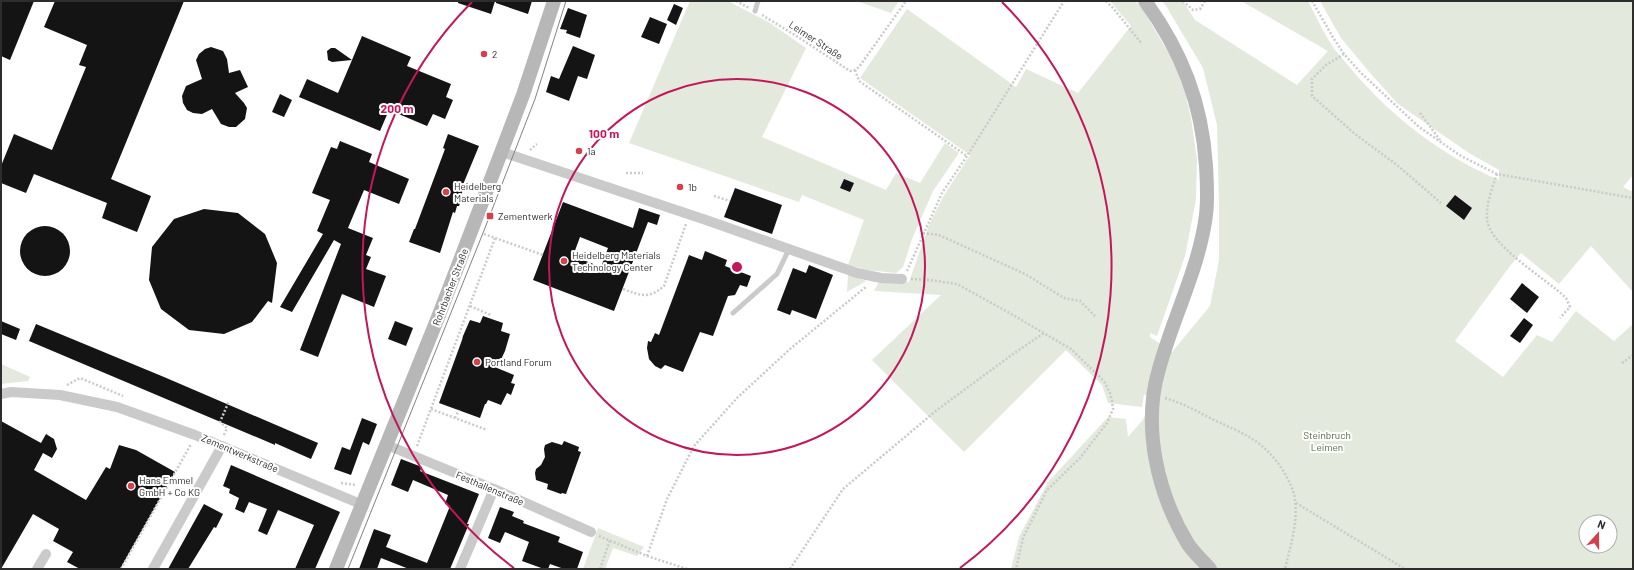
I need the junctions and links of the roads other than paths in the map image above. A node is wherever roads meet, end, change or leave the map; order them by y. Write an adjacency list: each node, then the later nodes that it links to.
1 (554, 1): 5 (main road, Rohrbacher Straße)
2 (758, 1): 4 (lane)
3 (1145, 1): 16 (main road)
4 (755, 11)
5 (502, 152): 6 (street); 11 (main road, Rohrbacher Straße)
6 (789, 249): 7 (street); 8 (lane)
7 (902, 279)
8 (734, 314)
9 (1, 394): 10 (street, Zementwerkstraße)
10 (222, 442): 13 (street, Zementwerkstraße); 18 (street)
11 (388, 445): 12 (street, Festhallenstraße); 13 (main road, Rohrbacher Straße)
12 (494, 489): 14 (street, Festhallenstraße); 20 (street)
13 (363, 505): 19 (main road, Rohrbacher Straße)
14 (591, 532)
15 (46, 554): 17 (street)
16 (1205, 564)
17 (37, 569)
18 (153, 569)
19 (336, 569)
20 (460, 569)

